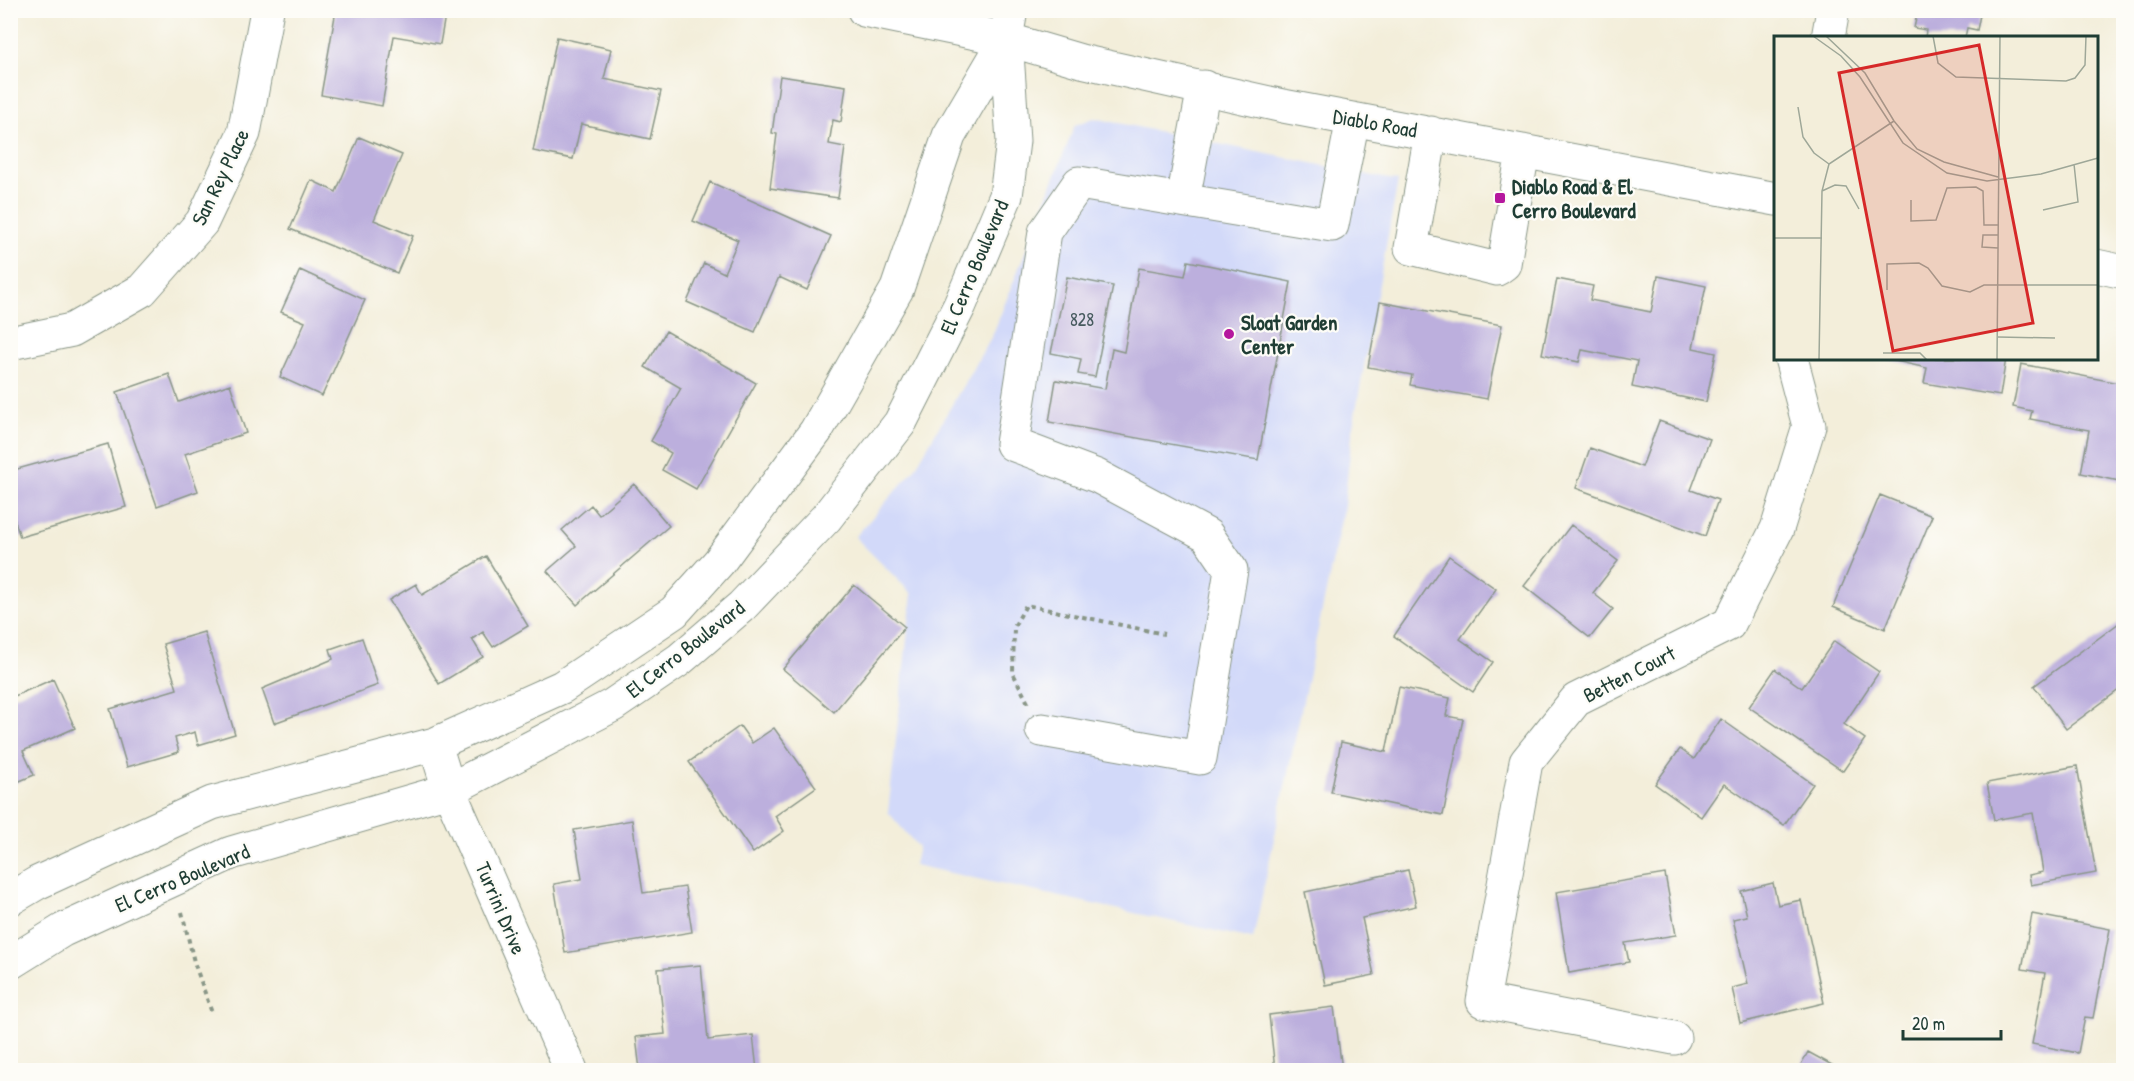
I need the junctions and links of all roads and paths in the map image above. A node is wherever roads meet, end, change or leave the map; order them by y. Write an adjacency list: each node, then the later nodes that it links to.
1 (267, 10): 14 (street, San Rey Place)
2 (864, 10): 4 (street, Diablo Road)
3 (1833, 10): 5 (street)
4 (1008, 25): 6 (street, Diablo Road); 18 (street, El Cerro Boulevard); 19 (street, El Cerro Boulevard)
5 (1828, 36)
6 (1204, 87): 7 (street, Diablo Road); 11 (street)
7 (1353, 119): 8 (street, Diablo Road); 11 (street)
8 (1431, 133): 9 (street, Diablo Road); 9 (street)
9 (1523, 151): 10 (street, Diablo Road)
10 (1774, 199)
11 (1183, 200): 17 (street)
12 (2098, 266): 13 (street)
13 (2124, 272)
14 (10, 343)
15 (1792, 360): 24 (street, Betten Court)
16 (1164, 634): 17 (path)
17 (1042, 730)
18 (435, 744): 19 (street, Turrini Drive); 21 (street, El Cerro Boulevard)
19 (449, 790): 20 (street, El Cerro Boulevard); 25 (street, Turrini Drive)
20 (169, 881): 22 (street, El Cerro Boulevard); 23 (path)
21 (10, 899)
22 (10, 963)
23 (212, 1013)
24 (1674, 1038)
25 (571, 1071)

